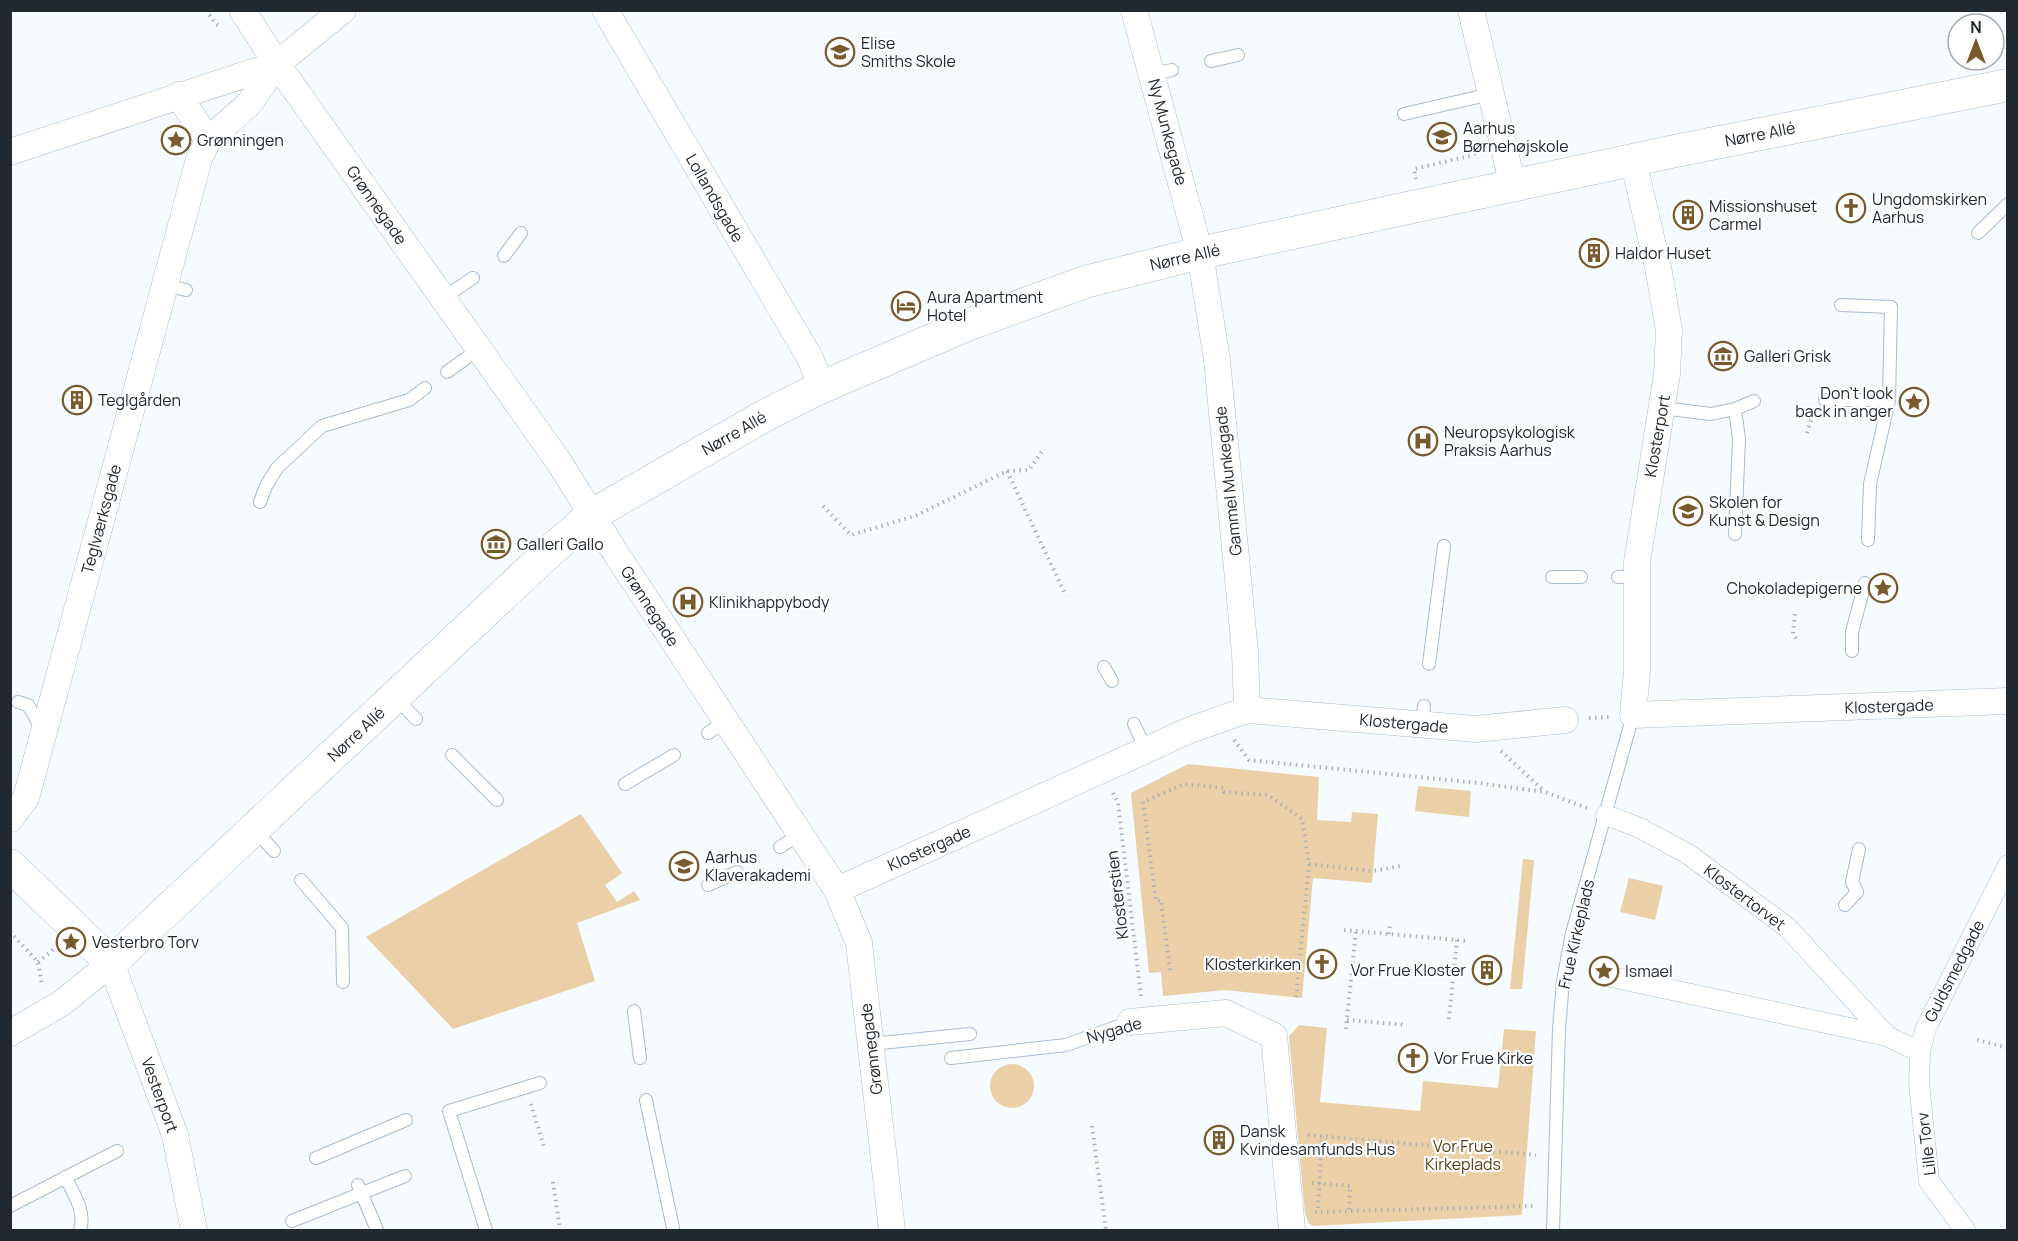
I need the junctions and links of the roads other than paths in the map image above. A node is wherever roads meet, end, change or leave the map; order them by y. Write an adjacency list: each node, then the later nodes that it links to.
1 (242, 10): 8 (street, Grønnegade)
2 (343, 10): 8 (street)
3 (605, 10): 27 (street, Lollandsgade)
4 (1134, 10): 20 (street, Ny Munkegade)
5 (1471, 10): 10 (street)
6 (1238, 55): 7 (lane)
7 (1211, 61)
8 (277, 64): 11 (street); 13 (street); 23 (street, Grønnegade)
9 (2005, 89): 15 (street, Nørre Allé)
10 (1491, 94): 12 (lane); 16 (street)
11 (178, 96): 13 (street); 14 (street)
12 (1404, 114)
13 (208, 140): 52 (street, Teglværksgade)
14 (10, 152)
15 (1633, 160): 16 (street, Nørre Allé); 32 (street, Klosterport)
16 (1513, 186): 20 (street, Nørre Allé)
17 (2007, 204): 19 (lane)
18 (521, 232): 21 (lane)
19 (1978, 232)
20 (1200, 253): 27 (street, Nørre Allé); 48 (street, Gammel Munkegade)
21 (504, 256)
22 (473, 278): 23 (lane)
23 (443, 298): 25 (street, Grønnegade)
24 (1841, 305): 30 (lane)
25 (479, 349): 26 (lane); 35 (street, Grønnegade)
26 (447, 372)
27 (822, 387): 35 (street, Nørre Allé)
28 (425, 388): 34 (lane)
29 (1825, 400): 30 (lane)
30 (1889, 400): 37 (lane)
31 (1754, 401): 33 (lane)
32 (1662, 408): 33 (lane); 49 (street, Klosterport)
33 (1735, 409): 36 (lane)
34 (260, 502)
35 (592, 514): 66 (street, Grønnegade); 68 (street, Nørre Allé)
36 (1735, 534)
37 (1868, 540)
38 (1444, 546): 43 (lane)
39 (1552, 577): 40 (lane)
40 (1581, 577)
41 (1865, 583): 42 (lane)
42 (1852, 651)
43 (1429, 664)
44 (1104, 667): 45 (lane)
45 (1112, 681)
46 (2007, 701): 49 (street, Klostergade)
47 (18, 702): 52 (lane)
48 (1247, 710): 50 (street, Klostergade); 53 (street, Klostergade)
49 (1633, 715): 58 (lane, Frue Kirkeplads)
50 (1565, 720)
51 (1134, 724): 53 (lane)
52 (44, 732): 59 (street, Teglværksgade)
53 (1146, 750): 66 (street, Klostergade)
54 (452, 755): 57 (lane)
55 (674, 755): 56 (lane)
56 (625, 784)
57 (497, 800)
58 (1606, 815): 75 (street, Klostertorvet); 98 (lane, Frue Kirkeplads)
59 (10, 819)
60 (1859, 849): 67 (lane)
61 (10, 865): 68 (street)
62 (2007, 865): 77 (street, Guldsmedgade)
63 (737, 872): 65 (lane)
64 (301, 880): 70 (lane)
65 (708, 885)
66 (837, 890): 76 (street, Grønnegade)
67 (1845, 905)
68 (111, 963): 73 (street); 94 (street, Vesterport)
69 (1602, 975): 75 (street, Klostertorvet)
70 (343, 982)
71 (634, 1011): 78 (lane)
72 (1137, 1021): 79 (lane, Nygade); 91 (street, Nygade)
73 (10, 1032)
74 (970, 1034): 76 (lane)
75 (1887, 1036): 77 (street, Klostertorvet)
76 (871, 1044): 97 (street, Grønnegade)
77 (1920, 1052): 81 (street, Guldsmedgade)
78 (640, 1058)
79 (951, 1058)
80 (540, 1083): 96 (lane)
81 (1919, 1083): 99 (street, Lille Torv)
82 (646, 1100): 92 (lane)
83 (406, 1120): 85 (lane)
84 (117, 1151): 87 (lane)
85 (316, 1158)
86 (405, 1176): 88 (lane)
87 (65, 1178): 89 (lane); 93 (lane)
88 (360, 1189): 90 (lane); 95 (lane)
89 (10, 1206)
90 (291, 1221)
91 (1291, 1222)
92 (673, 1228)
93 (80, 1230)
94 (194, 1230)
95 (377, 1230)
96 (486, 1230)
97 (892, 1230)
98 (1553, 1230)
99 (1965, 1230)

